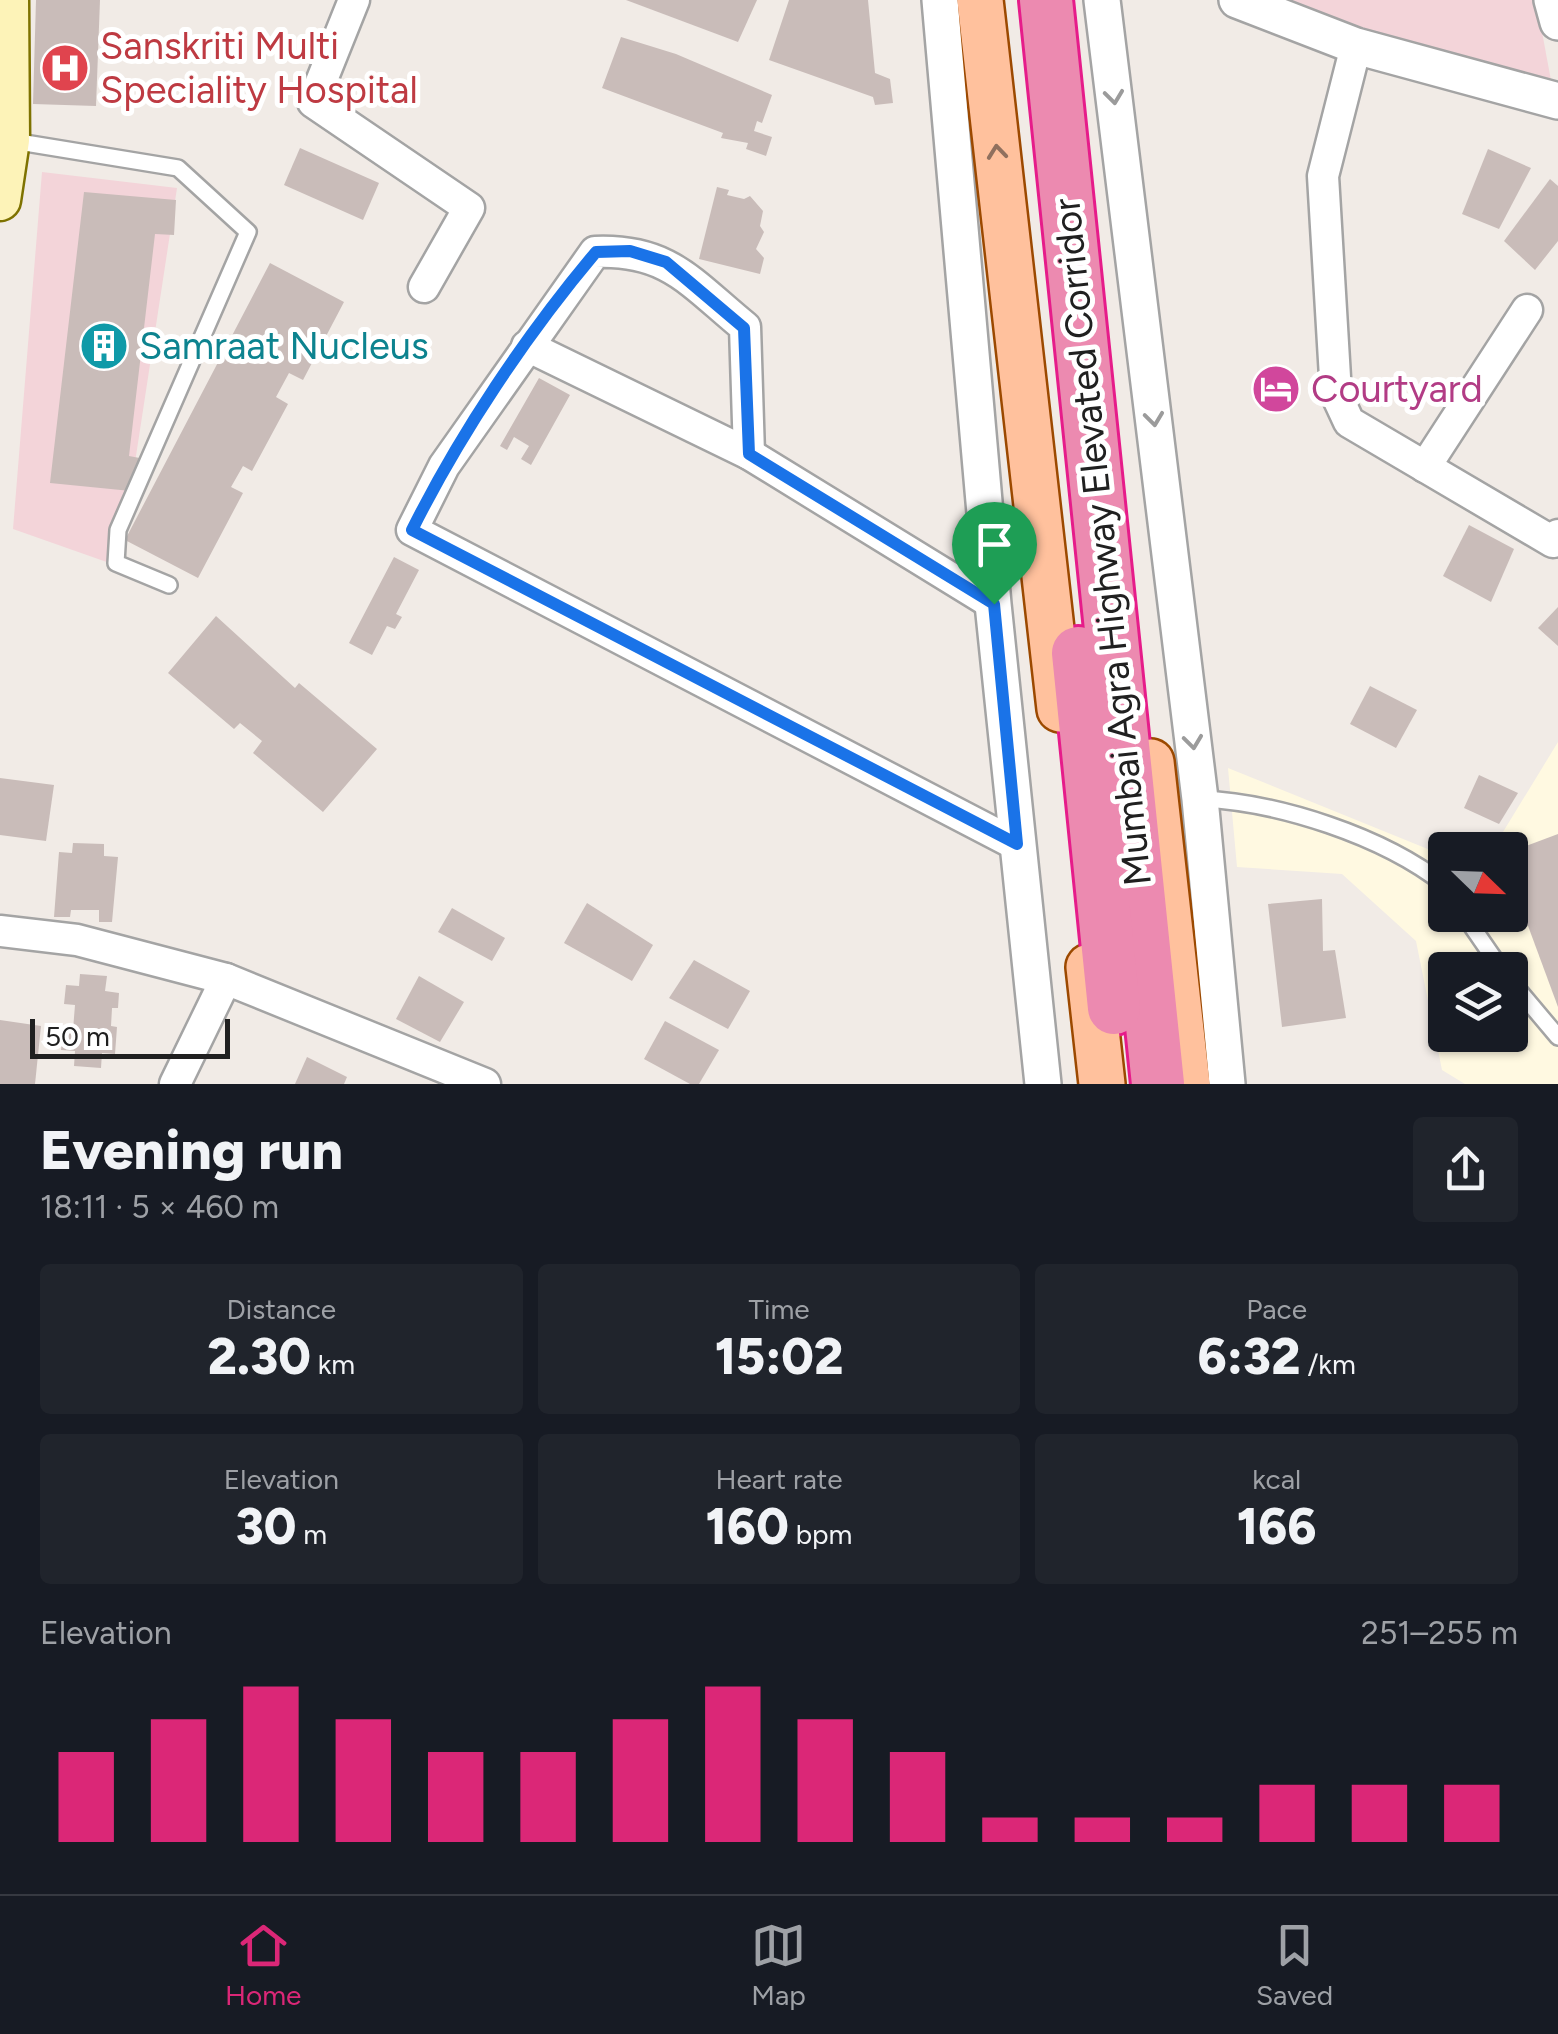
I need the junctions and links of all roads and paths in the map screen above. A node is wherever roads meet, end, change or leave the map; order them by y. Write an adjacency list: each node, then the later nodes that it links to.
1 (354, 0): 16 (street)
2 (940, 0): 23 (street)
3 (980, 0): 34 (main road, one-way to 3)
4 (1012, 0): 35 (highway, Mumbai Agra Highway Elevated Corridor)
5 (1046, 0): 36 (highway, Mumbai Agra Highway Elevated Corridor)
6 (1064, 0): 37 (main road)
7 (1102, 0): 24 (street, one-way to 24)
8 (1237, 0): 12 (street)
9 (1552, 0): 10 (street)
10 (1558, 22)
11 (5, 23): 14 (main road)
12 (1356, 46): 13 (street); 20 (street)
13 (1558, 101)
14 (9, 140): 15 (main road); 22 (lane)
15 (0, 200)
16 (424, 287)
17 (1527, 310): 20 (street)
18 (527, 346): 19 (street); 19 (street); 25 (street)
19 (749, 454): 23 (street)
20 (1425, 466): 21 (street)
21 (1558, 536)
22 (169, 585)
23 (994, 604): 25 (street)
24 (1200, 799): 26 (lane); 38 (street)
25 (1017, 844): 33 (street)
26 (1428, 872)
27 (0, 930): 28 (street)
28 (226, 979): 31 (street); 32 (street)
29 (1528, 1001): 30 (lane)
30 (1558, 1036)
31 (175, 1084)
32 (485, 1084)
33 (1042, 1084)
34 (1102, 1084)
35 (1122, 1084)
36 (1158, 1084)
37 (1187, 1084)
38 (1226, 1084)

